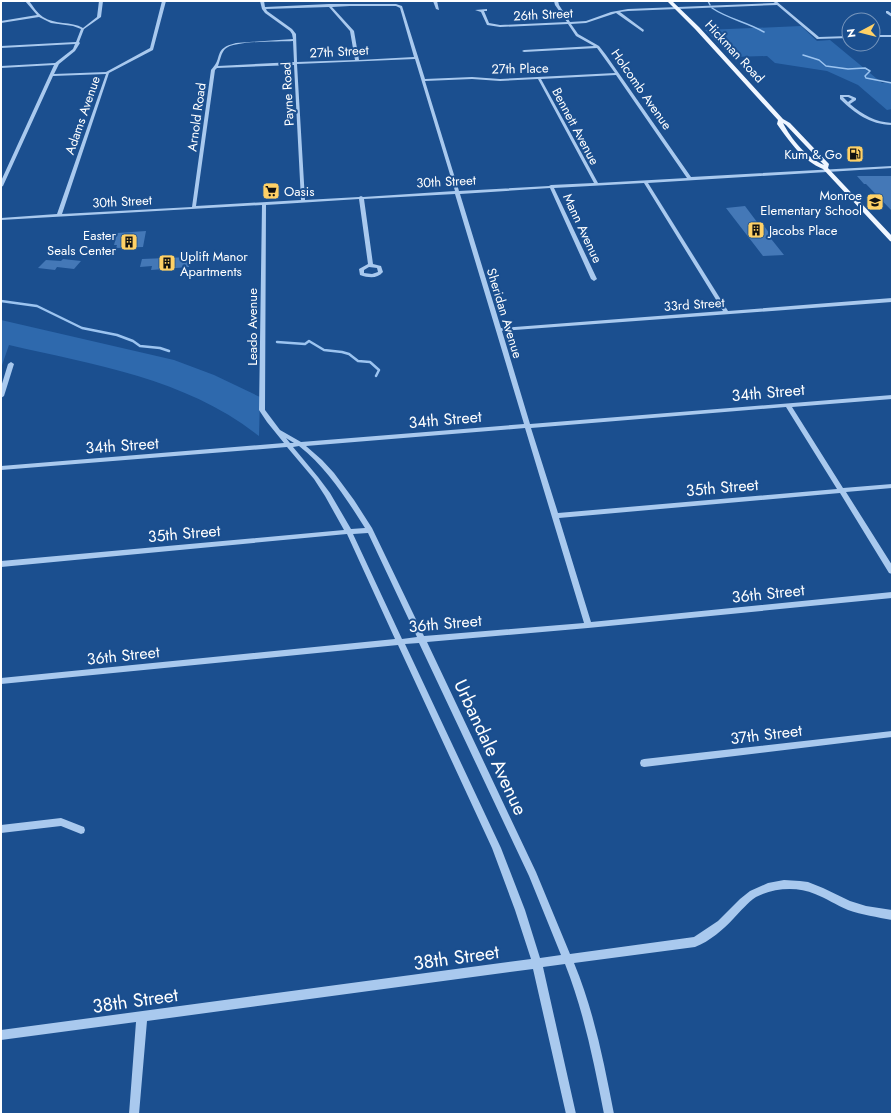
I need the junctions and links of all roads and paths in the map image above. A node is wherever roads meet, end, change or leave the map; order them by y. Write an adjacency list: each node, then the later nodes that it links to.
1 (27, 1): 19 (street)
2 (101, 1): 23 (street)
3 (164, 1): 39 (street, Adams Avenue)
4 (262, 1): 13 (street)
5 (319, 1): 12 (street)
6 (435, 1): 14 (street)
7 (556, 1): 22 (street, Holcomb Avenue)
8 (669, 1): 15 (main road, Hickman Road)
9 (774, 1): 10 (street)
10 (778, 4): 15 (street, 26th Street); 27 (street)
11 (329, 5): 12 (street); 33 (street, Sheridan Avenue); 34 (street)
12 (320, 6): 13 (street)
13 (264, 8): 28 (street, Payne Road)
14 (438, 8)
15 (676, 8): 17 (street, 26th Street); 47 (main road, Hickman Road)
16 (482, 11): 22 (street, 26th Street)
17 (617, 12): 22 (street, 26th Street); 24 (street)
18 (887, 12): 20 (street)
19 (40, 16): 21 (street); 23 (street)
20 (892, 16)
21 (1, 22)
22 (568, 23): 31 (street, Holcomb Avenue)
23 (82, 29): 29 (street)
24 (643, 31)
25 (881, 36): 26 (street)
26 (892, 36)
27 (841, 38)
28 (294, 40): 35 (street, Payne Road); 38 (street, Arnold Road)
29 (78, 43): 30 (street); 36 (street)
30 (1, 47)
31 (598, 47): 32 (street); 40 (street, Holcomb Avenue)
32 (524, 51)
33 (416, 58): 34 (street, 27th Street); 43 (street, Sheridan Avenue)
34 (357, 60): 35 (street, 27th Street)
35 (295, 63): 38 (street, 27th Street); 55 (street, Payne Road)
36 (56, 64): 37 (street); 41 (street)
37 (1, 67)
38 (216, 68): 57 (street, Arnold Road)
39 (107, 73): 41 (street); 58 (street, Adams Avenue)
40 (617, 74): 42 (street, 27th Place); 48 (street, Holcomb Avenue)
41 (51, 75): 51 (street)
42 (539, 78): 43 (street, 27th Place); 50 (street, Bennett Avenue)
43 (423, 80): 53 (street, Sheridan Avenue)
44 (848, 104): 45 (street)
45 (892, 124)
46 (892, 167): 47 (street, 30th Street)
47 (827, 169): 48 (street, 30th Street); 60 (main road, Hickman Road)
48 (689, 178): 49 (street, 30th Street)
49 (645, 180): 50 (street, 30th Street); 64 (street)
50 (596, 183): 52 (street, 30th Street)
51 (1, 186)
52 (551, 186): 53 (street, 30th Street); 62 (street, Mann Avenue)
53 (457, 192): 54 (street, 30th Street); 65 (street, Sheridan Avenue)
54 (361, 197): 55 (street, 30th Street); 61 (street)
55 (303, 201): 56 (street, 30th Street)
56 (264, 203): 57 (street, 30th Street); 69 (street, Leado Avenue)
57 (194, 208): 58 (street, 30th Street)
58 (59, 216): 59 (street, 30th Street)
59 (1, 219)
60 (892, 240)
61 (371, 265)
62 (594, 279)
63 (892, 300): 64 (street, 33rd Street)
64 (726, 312): 65 (street, 33rd Street)
65 (498, 330): 71 (street, Sheridan Avenue)
66 (11, 364): 67 (street)
67 (1, 396)
68 (892, 397): 70 (street, 34th Street)
69 (262, 404): 72 (street, Urbandale Avenue)
70 (788, 405): 71 (street, 34th Street); 77 (street)
71 (528, 426): 73 (street, 34th Street); 78 (street, Sheridan Avenue)
72 (278, 431): 73 (street, Urbandale Avenue); 74 (street, Urbandale Avenue)
73 (303, 444): 74 (street, 34th Street); 79 (street, Urbandale Avenue)
74 (289, 446): 75 (street, 34th Street); 80 (street, Urbandale Avenue)
75 (1, 468)
76 (892, 486): 77 (street, 35th Street)
77 (842, 490): 78 (street, 35th Street); 82 (street)
78 (555, 516): 84 (street, Sheridan Avenue)
79 (370, 530): 80 (street, 35th Street); 85 (street, Urbandale Avenue)
80 (349, 532): 81 (street, 35th Street); 86 (street, Urbandale Avenue)
81 (1, 564)
82 (892, 571)
83 (892, 595): 84 (street, 36th Street)
84 (588, 625): 85 (street, 36th Street)
85 (422, 639): 86 (street, 36th Street); 93 (street, Urbandale Avenue)
86 (401, 641): 87 (street, 36th Street); 94 (street, Urbandale Avenue)
87 (1, 681)
88 (892, 734): 89 (street, 37th Street)
89 (644, 763)
90 (1, 829): 91 (street)
91 (81, 830)
92 (892, 915): 93 (street, 38th Street)
93 (567, 959): 94 (street, 38th Street); 99 (street, Urbandale Avenue)
94 (537, 963): 95 (street, 38th Street); 98 (street, Urbandale Avenue)
95 (142, 1016): 96 (street, 38th Street); 97 (street)
96 (1, 1035)
97 (134, 1114)
98 (572, 1114)
99 (609, 1114)

